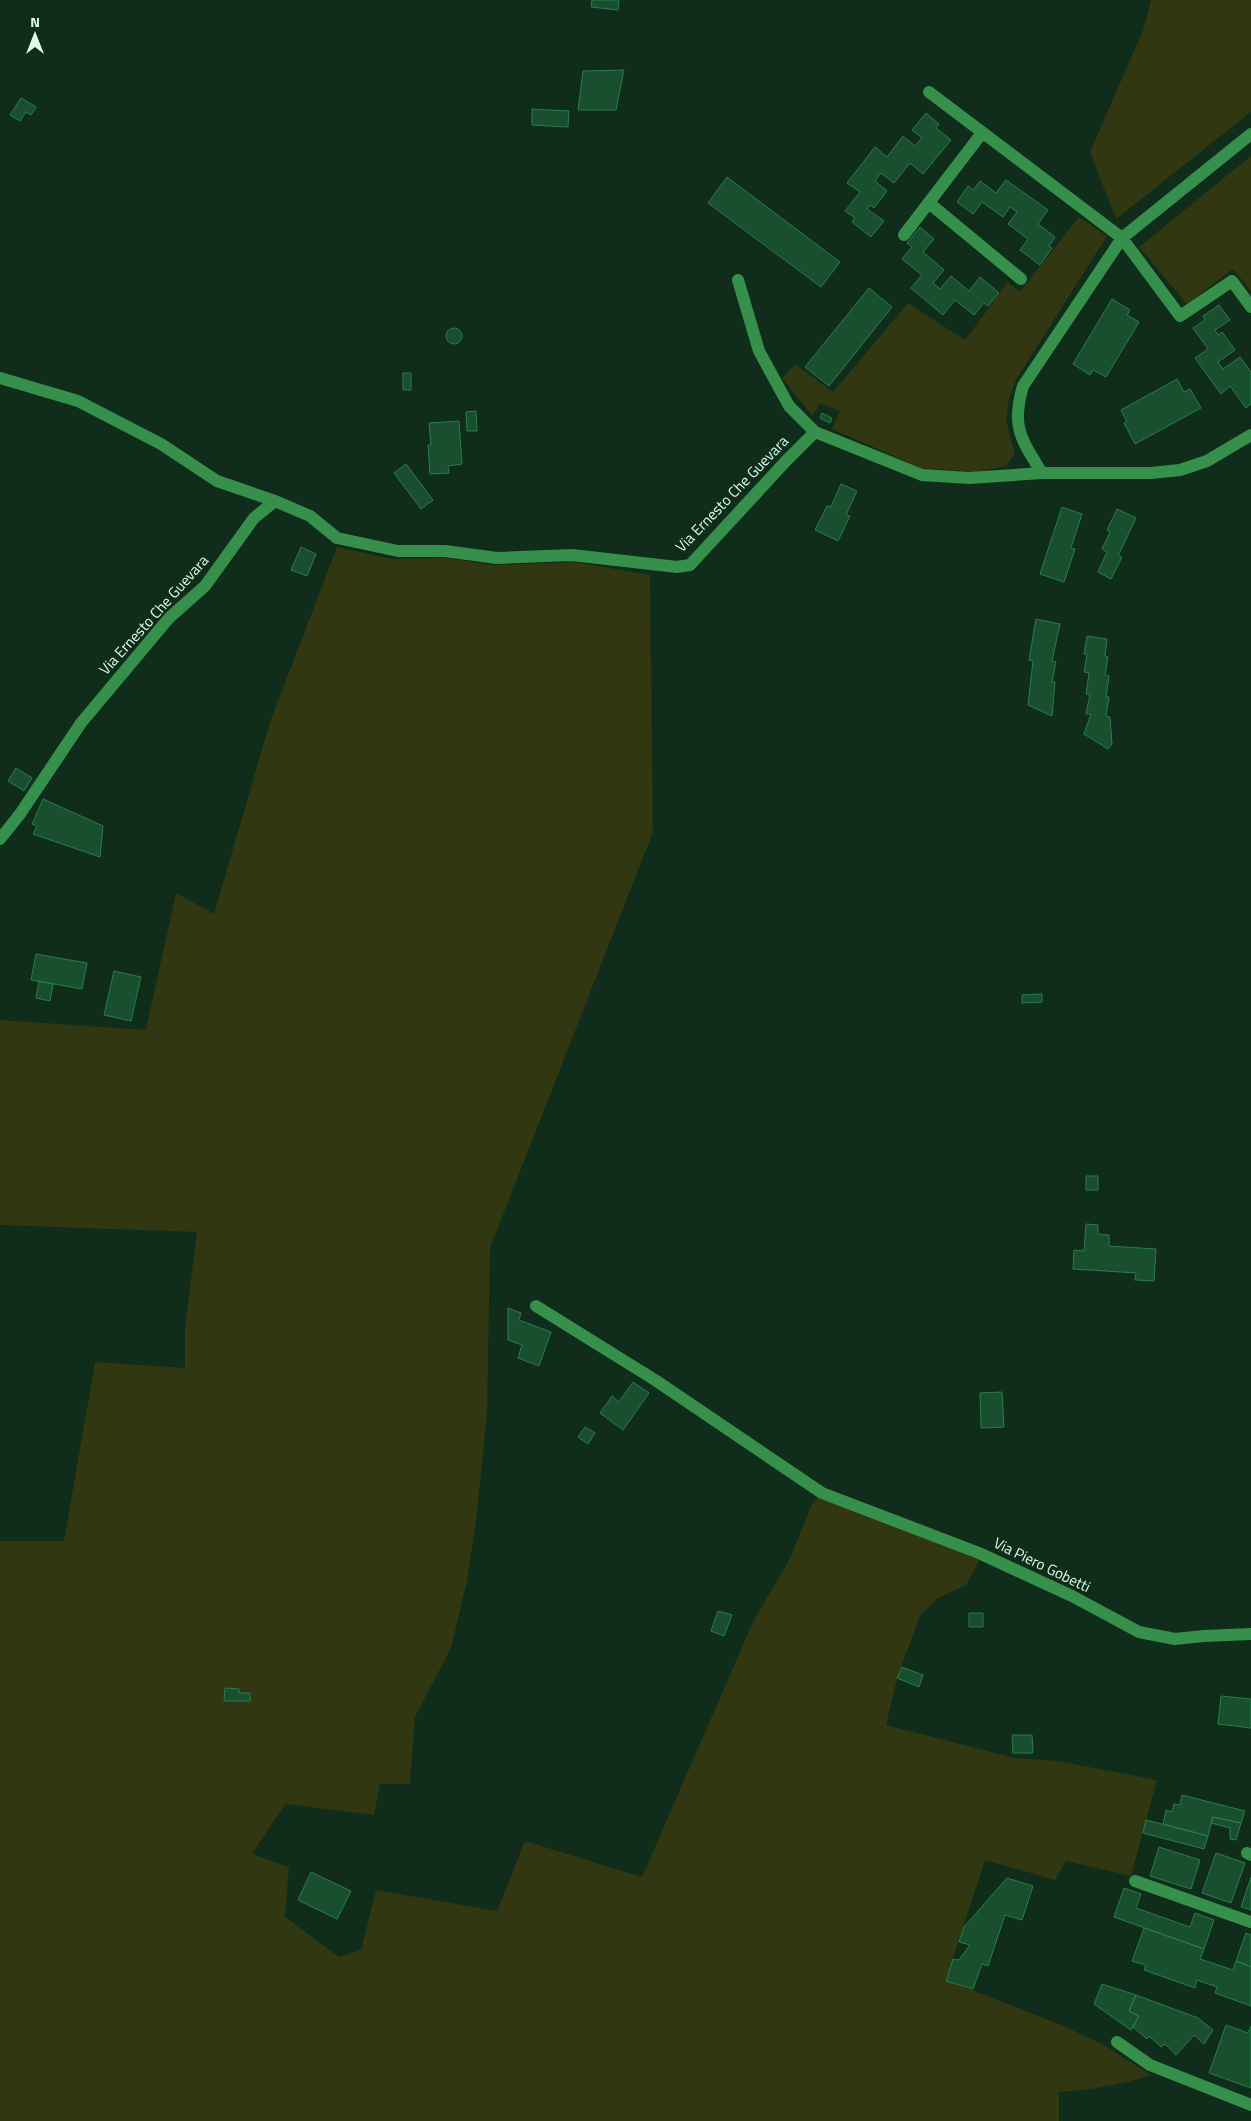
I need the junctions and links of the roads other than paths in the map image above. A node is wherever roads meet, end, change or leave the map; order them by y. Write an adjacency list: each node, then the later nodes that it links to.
1 (928, 92): 2 (street)
2 (982, 133): 4 (street); 6 (street)
3 (1251, 134): 6 (street)
4 (928, 203): 5 (street); 7 (street)
5 (904, 235)
6 (1122, 238): 9 (street); 13 (street)
7 (1021, 279)
8 (738, 280): 11 (street)
9 (1251, 307)
10 (0, 378): 14 (street)
11 (816, 432): 13 (street); 14 (street, Via Ernesto Che Guevara)
12 (1251, 435): 13 (street)
13 (1042, 474)
14 (275, 500): 15 (street, Via Ernesto Che Guevara)
15 (0, 839)
16 (536, 1306): 17 (street, Via Piero Gobetti)
17 (1251, 1634)
18 (1135, 1881): 19 (street)
19 (1251, 1922)
20 (1117, 2042): 21 (street)
21 (1251, 2105)

